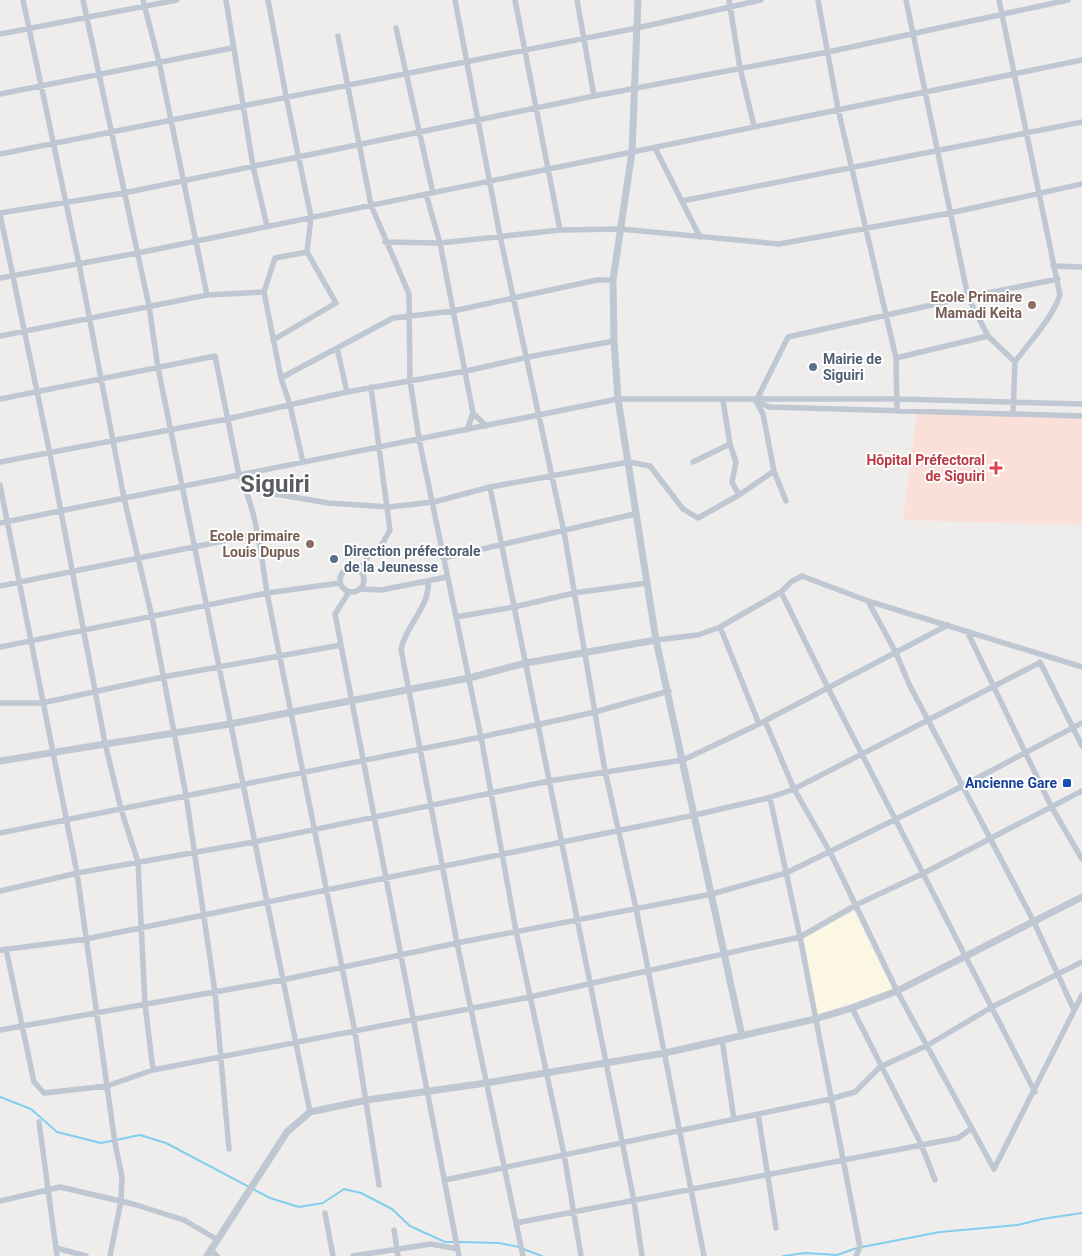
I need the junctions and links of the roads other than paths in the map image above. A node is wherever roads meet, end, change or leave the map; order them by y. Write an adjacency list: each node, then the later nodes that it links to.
1 (23, 0): 19 (street)
2 (83, 0): 18 (street)
3 (177, 0): 15 (street)
4 (226, 0): 26 (street)
5 (268, 0): 41 (street)
6 (455, 0): 29 (street)
7 (515, 0): 27 (street)
8 (577, 0): 25 (street)
9 (638, 0): 21 (street)
10 (761, 0): 16 (street)
11 (818, 0): 28 (street)
12 (906, 0): 22 (street)
13 (998, 0): 17 (street)
14 (1068, 0): 17 (street)
15 (144, 3): 18 (street); 31 (street)
16 (730, 3): 21 (street); 32 (street)
17 (1001, 14): 22 (street); 34 (street)
18 (86, 17): 19 (street); 35 (street)
19 (30, 28): 23 (street); 36 (street)
20 (396, 28): 33 (street)
21 (637, 28): 25 (street); 38 (street)
22 (913, 33): 28 (street); 39 (street)
23 (0, 34)
24 (338, 36): 37 (street)
25 (583, 38): 27 (street); 42 (street)
26 (232, 48): 31 (street); 43 (street)
27 (525, 49): 29 (street); 44 (street)
28 (828, 52): 32 (street); 45 (street)
29 (467, 60): 33 (street); 46 (street)
30 (1082, 60): 34 (street)
31 (159, 62): 35 (street); 47 (street)
32 (740, 68): 38 (street); 49 (street)
33 (406, 72): 37 (street); 51 (street)
34 (1014, 73): 39 (street); 52 (street)
35 (100, 74): 36 (street); 50 (street)
36 (43, 84): 40 (street); 53 (street)
37 (347, 84): 41 (street); 54 (street)
38 (635, 89): 42 (street); 57 (street)
39 (925, 91): 45 (street); 56 (street)
40 (0, 94)
41 (286, 96): 43 (street); 59 (street)
42 (594, 96): 44 (street)
43 (244, 105): 47 (street); 60 (street)
44 (537, 108): 46 (street); 62 (street)
45 (838, 109): 49 (street); 61 (street)
46 (479, 119): 51 (street); 64 (street)
47 (171, 120): 50 (street); 63 (street)
48 (1082, 122): 52 (street)
49 (754, 126): 55 (street)
50 (111, 132): 53 (street); 66 (street)
51 (418, 132): 54 (street); 67 (street)
52 (1026, 134): 56 (street); 68 (street)
53 (55, 143): 58 (street); 70 (street)
54 (359, 146): 59 (street); 71 (street)
55 (655, 148): 57 (street); 69 (street)
56 (938, 150): 61 (street); 73 (street)
57 (632, 152): 62 (street); 76 (street)
58 (0, 154)
59 (300, 157): 60 (street); 74 (street)
60 (253, 166): 63 (street); 75 (street)
61 (852, 167): 69 (street); 77 (street)
62 (548, 169): 64 (street); 78 (street)
63 (183, 180): 66 (street); 81 (street)
64 (489, 180): 67 (street); 79 (street)
65 (1082, 184): 68 (street)
66 (124, 193): 70 (street); 85 (street)
67 (430, 193): 71 (street); 83 (street)
68 (1039, 194): 73 (street); 87 (street)
69 (682, 201): 80 (street)
70 (67, 202): 72 (street); 86 (street)
71 (371, 206): 74 (street); 82 (street)
72 (0, 213): 89 (street)
73 (950, 214): 77 (street); 96 (street)
74 (311, 217): 75 (street); 84 (street)
75 (267, 226): 81 (street)
76 (620, 229): 78 (street); 80 (street); 92 (street)
77 (866, 229): 80 (street); 99 (street)
78 (560, 230): 79 (street)
79 (500, 236): 83 (street); 95 (street)
80 (700, 237)
81 (197, 241): 85 (street); 94 (street)
82 (385, 242): 83 (street); 100 (street)
83 (440, 243): 98 (street)
84 (307, 252): 93 (street); 105 (street)
85 (138, 253): 86 (street); 97 (street)
86 (79, 264): 89 (street); 101 (street)
87 (1053, 266): 88 (street); 91 (street)
88 (1082, 267)
89 (12, 276): 90 (street); 102 (street)
90 (0, 278)
91 (1058, 279): 96 (street); 110 (street)
92 (613, 280): 95 (street); 106 (street)
93 (264, 292): 94 (street); 105 (street)
94 (207, 295): 97 (street)
95 (515, 297): 98 (street); 108 (street)
96 (968, 297): 99 (street); 104 (street)
97 (149, 306): 101 (street); 111 (street)
98 (453, 310): 100 (street); 112 (street)
99 (885, 315): 109 (street); 123 (street)
100 (411, 317): 107 (street); 115 (street)
101 (89, 318): 102 (street); 114 (street)
102 (25, 331): 103 (street); 117 (street)
103 (0, 336)
104 (988, 336): 109 (street); 110 (street)
105 (273, 340): 113 (street)
106 (614, 341): 108 (street); 120 (street)
107 (337, 348): 113 (street); 118 (street)
108 (528, 357): 112 (street); 130 (street)
109 (896, 358): 121 (street)
110 (1015, 362): 124 (street)
111 (158, 368): 114 (street); 132 (street); 134 (street)
112 (466, 371): 115 (street); 128 (street)
113 (281, 378): 126 (street)
114 (100, 379): 117 (street); 137 (street)
115 (410, 380): 116 (street); 136 (street)
116 (371, 387): 118 (street); 139 (street)
117 (37, 392): 119 (street); 140 (street)
118 (347, 392): 126 (street)
119 (0, 399)
120 (618, 399): 122 (street); 130 (street); 143 (street)
121 (897, 399): 123 (street); 124 (street); 127 (street)
122 (723, 401): 123 (street); 138 (street)
123 (756, 401): 127 (street); 145 (street)
124 (1014, 402): 125 (street); 129 (street)
125 (1082, 404)
126 (290, 405): 132 (street); 142 (street)
127 (897, 411): 129 (street)
128 (473, 413): 133 (street); 135 (street)
129 (1014, 414): 131 (street)
130 (540, 415): 133 (street); 147 (street)
131 (1082, 416)
132 (227, 419): 134 (street); 146 (street)
133 (486, 426): 135 (street)
134 (172, 429): 137 (street); 149 (street)
135 (467, 430): 136 (street)
136 (419, 439): 139 (street); 155 (street)
137 (113, 440): 140 (street); 153 (street)
138 (730, 444): 144 (street); 152 (street)
139 (380, 447): 142 (street); 156 (street)
140 (50, 454): 141 (street); 157 (street)
141 (0, 462)
142 (303, 462): 146 (street)
143 (629, 462): 147 (street); 152 (street); 158 (street)
144 (693, 462)
145 (774, 471): 152 (street); 154 (street)
146 (239, 475): 149 (street); 151 (street)
147 (552, 477): 150 (street); 161 (street)
148 (0, 485): 159 (street)
149 (182, 486): 153 (street); 164 (street)
150 (490, 487): 155 (street); 163 (street)
151 (246, 489): 156 (street); 162 (street)
152 (739, 495)
153 (124, 498): 157 (street); 166 (street)
154 (786, 501)
155 (434, 502): 156 (street); 165 (street)
156 (389, 507): 167 (street)
157 (61, 510): 159 (street); 168 (street)
158 (635, 514): 161 (street); 173 (street)
159 (7, 521): 160 (street); 171 (street)
160 (0, 523)
161 (564, 532): 163 (street); 179 (street)
162 (258, 534): 164 (street); 178 (street)
163 (501, 546): 165 (street); 182 (street)
164 (195, 548): 166 (street); 181 (street)
165 (443, 558): 169 (street)
166 (138, 559): 168 (street); 183 (street)
167 (359, 570): 172 (street); 175 (street)
168 (72, 572): 171 (street); 187 (street)
169 (446, 577): 170 (street); 184 (street)
170 (428, 581): 175 (street); 205 (street)
171 (19, 582): 174 (street); 190 (street)
172 (340, 583): 176 (street); 178 (street)
173 (646, 583): 179 (street); 189 (street)
174 (0, 586)
175 (361, 589): 176 (street)
176 (349, 592): 191 (street)
177 (782, 592): 180 (street); 186 (street); 204 (street)
178 (267, 593): 181 (street); 195 (street)
179 (574, 593): 182 (street); 193 (street)
180 (868, 600): 185 (street); 194 (street)
181 (207, 606): 183 (street); 199 (street)
182 (514, 607): 184 (street); 197 (street)
183 (152, 617): 187 (street); 201 (street)
184 (456, 617): 202 (street)
185 (948, 626): 188 (street); 194 (street)
186 (720, 628): 189 (street); 214 (street)
187 (83, 631): 190 (street); 206 (street)
188 (967, 632): 196 (street); 203 (street)
189 (656, 640): 193 (street); 207 (street)
190 (30, 641): 192 (street); 210 (street)
191 (341, 646): 195 (street); 208 (street)
192 (0, 647)
193 (584, 652): 197 (street); 212 (street)
194 (896, 654): 204 (street); 213 (street)
195 (279, 656): 199 (street); 211 (street)
196 (1046, 658): 198 (street); 200 (street)
197 (526, 663): 202 (street); 217 (street)
198 (1039, 663): 203 (street); 218 (street)
199 (219, 666): 201 (street); 216 (street)
200 (1082, 667)
201 (162, 677): 206 (street); 219 (street)
202 (469, 678): 205 (street); 220 (street)
203 (993, 686): 213 (street); 225 (street)
204 (828, 688): 214 (street); 226 (street)
205 (408, 689): 208 (street); 223 (street)
206 (94, 691): 210 (street); 221 (street)
207 (669, 691): 212 (street); 228 (street)
208 (351, 700): 211 (street); 227 (street)
209 (0, 703): 210 (street)
210 (42, 703): 224 (street)
211 (290, 711): 216 (street); 231 (street)
212 (595, 712): 217 (street); 230 (street)
213 (927, 720): 226 (street); 234 (street)
214 (762, 723): 228 (street); 235 (street)
215 (1082, 723): 218 (street)
216 (230, 724): 219 (street); 233 (street)
217 (538, 725): 220 (street); 232 (street)
218 (1073, 728): 222 (street); 225 (street)
219 (173, 735): 221 (street); 238 (street)
220 (481, 737): 223 (street); 237 (street)
221 (105, 743): 224 (street); 242 (street)
222 (1082, 746)
223 (421, 748): 227 (street); 240 (street)
224 (52, 752): 229 (street); 245 (street)
225 (1025, 752): 234 (street); 241 (street)
226 (861, 753): 235 (street); 246 (street)
227 (362, 759): 231 (street); 244 (street)
228 (683, 760): 230 (street); 243 (street)
229 (0, 761)
230 (605, 771): 232 (street); 248 (street)
231 (303, 772): 233 (street); 249 (street)
232 (550, 781): 237 (street); 252 (street)
233 (242, 785): 238 (street); 253 (street)
234 (962, 786): 246 (street); 251 (street)
235 (794, 789): 239 (street); 254 (street)
236 (1082, 791): 241 (street)
237 (491, 794): 240 (street); 256 (street)
238 (186, 795): 242 (street); 255 (street)
239 (770, 798): 243 (street); 261 (street)
240 (432, 805): 244 (street); 259 (street)
241 (1052, 806): 251 (street); 257 (street)
242 (121, 808): 245 (street); 258 (street)
243 (695, 815): 248 (street); 266 (street)
244 (374, 817): 249 (street); 263 (street)
245 (65, 820): 250 (street); 260 (street)
246 (895, 820): 254 (street); 262 (street)
247 (0, 826): 250 (street)
248 (619, 829): 252 (street); 270 (street)
249 (314, 830): 253 (street); 264 (street)
250 (1, 833)
251 (990, 838): 262 (street); 273 (street)
252 (562, 841): 256 (street); 272 (street)
253 (254, 842): 255 (street); 268 (street)
254 (830, 852): 261 (street); 269 (street)
255 (195, 854): 258 (street); 271 (street)
256 (502, 854): 259 (street); 275 (street)
257 (1082, 858)
258 (138, 862): 260 (street); 274 (street)
259 (442, 866): 263 (street); 278 (street)
260 (77, 873): 265 (street); 277 (street)
261 (786, 873): 266 (street); 276 (street)
262 (924, 873): 269 (street); 282 (street)
263 (386, 877): 264 (street); 280 (street)
264 (327, 890): 268 (street); 284 (street)
265 (0, 891)
266 (712, 894): 270 (street); 281 (street)
267 (1082, 897): 273 (street)
268 (267, 901): 271 (street); 287 (street)
269 (856, 905): 276 (street); 289 (street)
270 (636, 908): 272 (street); 285 (street)
271 (204, 915): 274 (street); 290 (street)
272 (578, 919): 275 (street); 288 (street)
273 (1034, 922): 282 (street); 286 (street)
274 (142, 927): 277 (street); 293 (street)
275 (516, 931): 278 (street); 292 (street)
276 (800, 938): 281 (street); 299 (street)
277 (86, 939): 279 (street); 298 (street)
278 (457, 943): 280 (street); 294 (street)
279 (3, 950): 301 (street)
280 (400, 955): 284 (street); 300 (street)
281 (725, 955): 285 (street); 304 (street)
282 (965, 957): 289 (street); 295 (street)
283 (1082, 962): 286 (street)
284 (342, 966): 287 (street); 303 (street)
285 (648, 972): 288 (street); 308 (street)
286 (1058, 975): 295 (street); 297 (street)
287 (282, 980): 290 (street); 306 (street)
288 (589, 984): 292 (street); 310 (street)
289 (897, 991): 296 (street); 307 (street)
290 (215, 992): 293 (street); 309 (street)
291 (1082, 995): 297 (street)
292 (530, 997): 294 (street); 313 (street)
293 (145, 1004): 298 (street); 312 (street)
294 (470, 1007): 300 (street); 314 (street)
295 (992, 1007): 307 (street); 316 (street)
296 (852, 1008): 299 (street); 311 (street)
297 (1074, 1010): 316 (street)
298 (97, 1013): 301 (street); 315 (street)
299 (814, 1019): 304 (street); 318 (street)
300 (412, 1020): 303 (street); 317 (street)
301 (22, 1026): 302 (street); 315 (street)
302 (0, 1030)
303 (354, 1032): 306 (street); 319 (street)
304 (742, 1036): 305 (street)
305 (722, 1040): 308 (street); 322 (street)
306 (295, 1043): 309 (street); 320 (street)
307 (928, 1045): 311 (street); 324 (street)
308 (665, 1053): 310 (street); 325 (street)
309 (220, 1056): 312 (street); 328 (street)
310 (605, 1064): 313 (street); 326 (street)
311 (880, 1067): 318 (street); 327 (street)
312 (153, 1070): 315 (street)
313 (545, 1074): 314 (street); 329 (street)
314 (486, 1083): 317 (street); 331 (street)
315 (107, 1086): 339 (street)
316 (1035, 1092): 324 (street)
317 (427, 1093): 319 (street); 333 (street)
318 (830, 1099): 321 (street); 330 (street)
319 (367, 1100): 320 (street); 335 (street)
320 (310, 1112): 346 (street)
321 (758, 1114): 322 (street); 332 (street)
322 (734, 1119): 325 (street)
323 (39, 1122): 336 (street)
324 (971, 1129): 327 (street)
325 (680, 1130): 326 (street); 337 (street)
326 (622, 1142): 329 (street); 340 (street)
327 (921, 1144): 330 (street); 334 (street)
328 (229, 1148)
329 (564, 1154): 331 (street); 342 (street)
330 (843, 1160): 332 (street); 361 (street)
331 (503, 1168): 333 (street); 343 (street)
332 (769, 1175): 337 (street); 344 (street)
333 (445, 1180): 347 (street)
334 (935, 1180)
335 (379, 1184)
336 (48, 1190): 338 (street); 339 (street); 348 (street)
337 (692, 1190): 340 (street); 360 (street)
338 (0, 1201)
339 (121, 1201): 346 (street); 353 (street)
340 (634, 1201): 342 (street); 359 (street)
341 (325, 1213): 355 (street)
342 (575, 1213): 343 (street); 358 (street)
343 (516, 1223): 357 (street)
344 (776, 1228)
345 (394, 1230): 350 (street)
346 (218, 1240): 349 (street)
347 (458, 1247): 350 (street)
348 (56, 1248): 351 (street); 352 (street)
349 (209, 1253): 354 (street)
350 (397, 1253): 356 (street)
351 (57, 1256)
352 (86, 1256)
353 (110, 1256)
354 (217, 1256)
355 (333, 1256)
356 (353, 1256)
357 (523, 1256)
358 (581, 1256)
359 (642, 1256)
360 (704, 1256)
361 (856, 1256)

